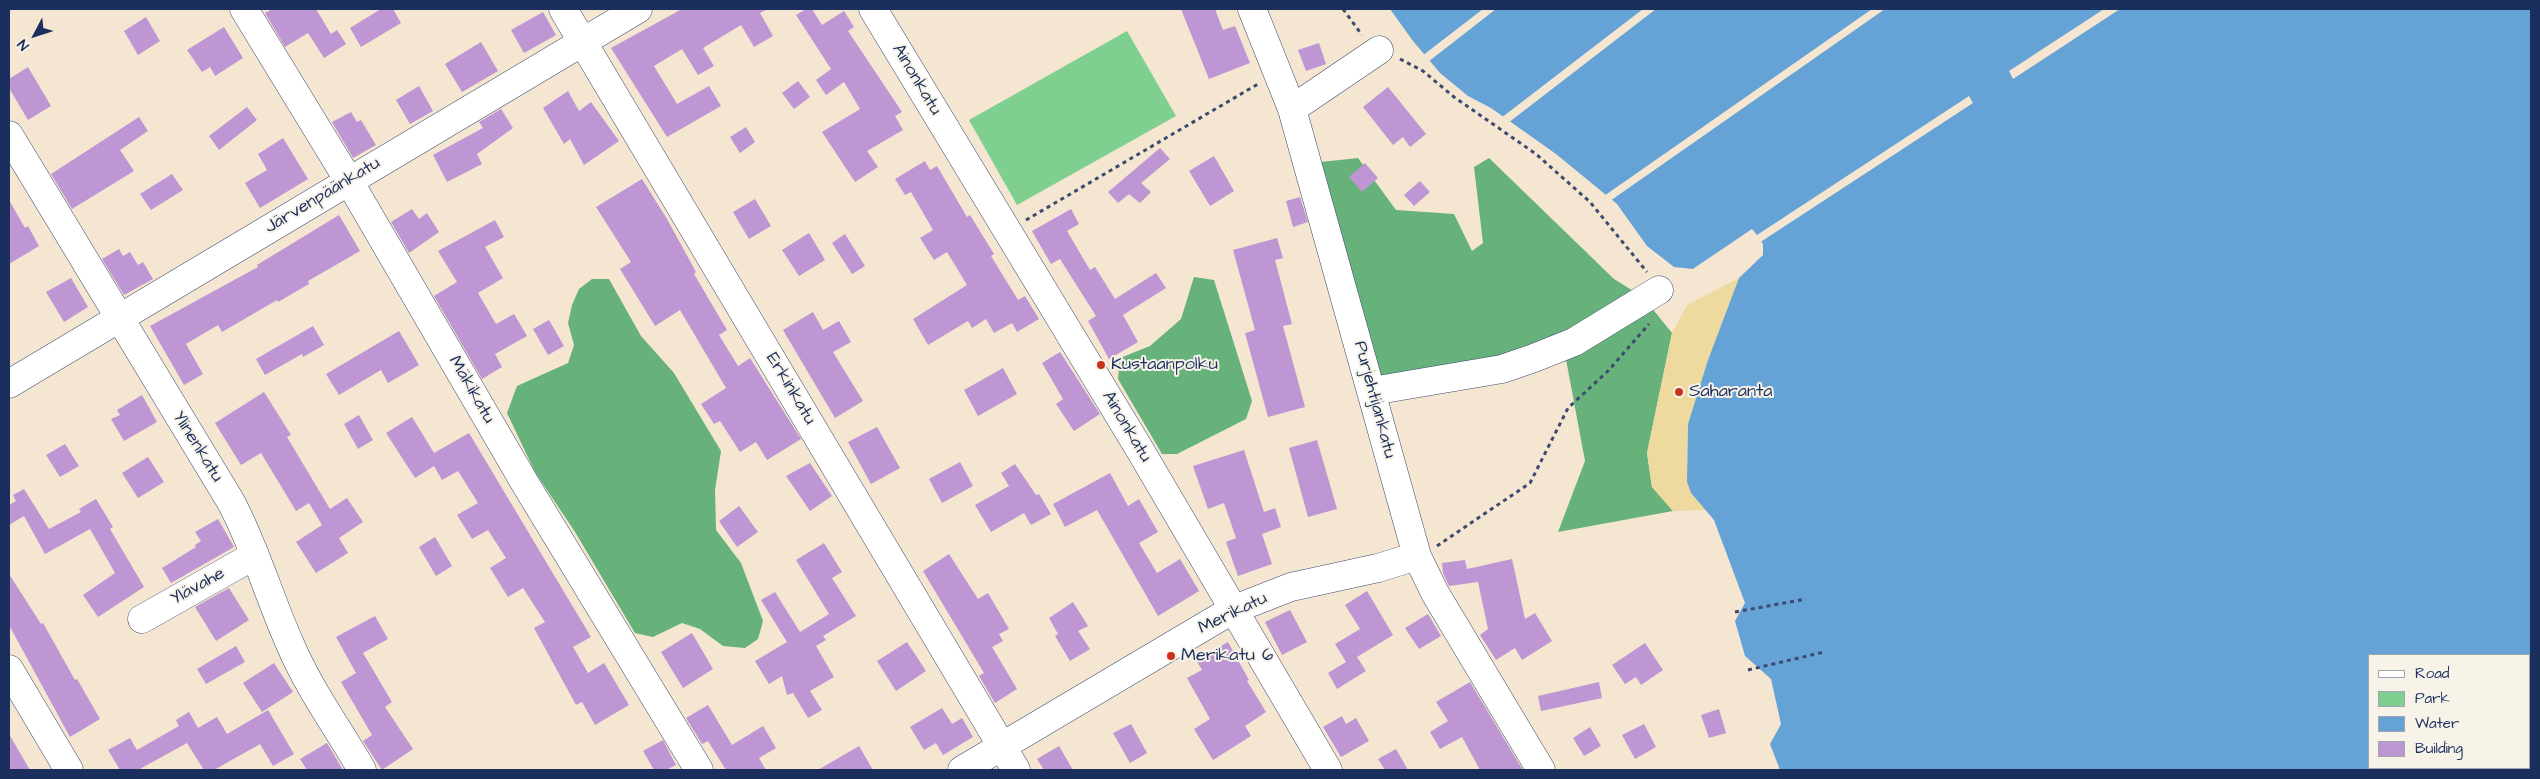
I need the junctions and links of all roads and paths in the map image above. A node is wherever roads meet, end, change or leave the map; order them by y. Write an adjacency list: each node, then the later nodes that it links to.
1 (244, 9): 12 (street, Mäkikatu)
2 (563, 9): 7 (street, Erkinkatu)
3 (638, 9): 7 (street, Järvenpäänkatu)
4 (873, 9): 13 (street, Ainonkatu)
5 (1252, 9): 9 (street, Purjehtijankatu)
6 (1343, 9): 8 (path)
7 (583, 42): 12 (street, Järvenpäänkatu); 28 (street, Erkinkatu)
8 (1379, 50): 10 (street); 14 (path)
9 (1278, 72): 10 (street, Purjehtijankatu); 13 (path)
10 (1292, 109): 18 (street, Purjehtijankatu)
11 (9, 135): 15 (street, Ylinenkatu)
12 (349, 181): 15 (street, Järvenpäänkatu); 31 (street, Mäkikatu)
13 (1008, 231): 22 (street, Ainonkatu)
14 (1659, 290): 18 (street)
15 (119, 319): 17 (street, Järvenpäänkatu); 19 (street, Ylinenkatu)
16 (1650, 324): 20 (path)
17 (9, 384)
18 (1372, 391): 20 (street, Purjehtijankatu)
19 (255, 555): 24 (street, Ylävahe); 30 (street, Ylinenkatu)
20 (1417, 556): 22 (street, Merikatu); 35 (street, Purjehtijankatu)
21 (1806, 599): 23 (path)
22 (1232, 610): 28 (street, Merikatu); 34 (street, Ainonkatu)
23 (1735, 612)
24 (142, 619)
25 (1824, 652): 27 (path)
26 (9, 669): 29 (street)
27 (1748, 670)
28 (1002, 747): 32 (street, Merikatu); 33 (street, Erkinkatu)
29 (69, 770)
30 (362, 770)
31 (700, 770)
32 (962, 770)
33 (1016, 770)
34 (1328, 770)
35 (1541, 770)

